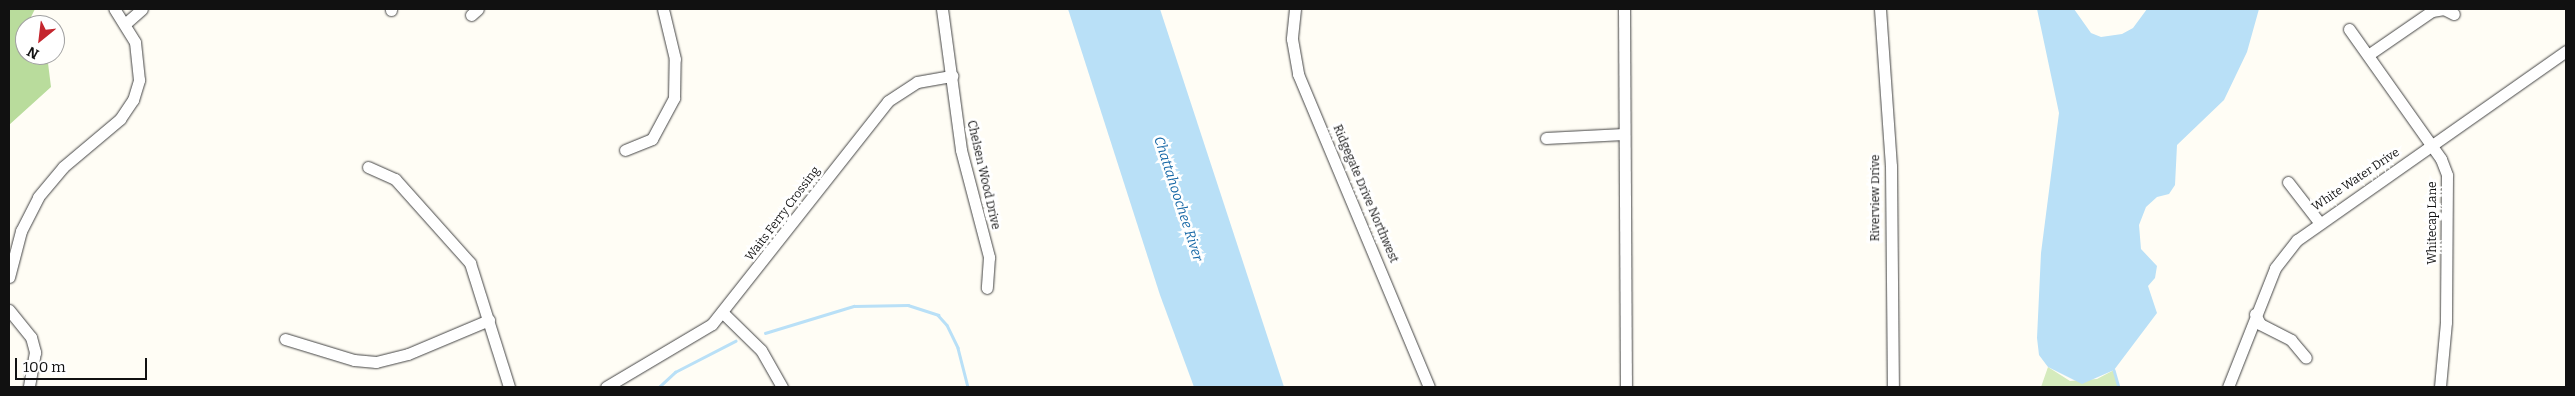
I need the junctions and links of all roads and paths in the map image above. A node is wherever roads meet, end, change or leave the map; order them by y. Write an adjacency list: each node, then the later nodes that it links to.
1 (114, 9): 9 (street)
2 (142, 9): 9 (street)
3 (663, 9): 17 (street)
4 (942, 9): 13 (street, Chelsen Wood Drive)
5 (1295, 9): 35 (street, Ridgegate Drive Northwest)
6 (1624, 9): 14 (street)
7 (1880, 9): 37 (street, Riverview Drive)
8 (2454, 14): 12 (street)
9 (126, 23): 21 (street)
10 (2349, 30): 12 (street, Whitecap Lane)
11 (2566, 51): 16 (street, White Water Drive)
12 (2368, 55): 16 (street, Whitecap Lane)
13 (952, 76): 22 (street, Chelsen Wood Drive); 24 (street, Waits Ferry Crossing)
14 (1623, 134): 15 (street); 36 (street)
15 (1546, 138)
16 (2431, 146): 20 (street, White Water Drive); 39 (street, Whitecap Lane)
17 (625, 150)
18 (368, 167): 26 (street)
19 (2288, 182): 20 (street)
20 (2319, 222): 25 (street, White Water Drive)
21 (9, 277)
22 (987, 288)
23 (9, 310): 31 (street)
24 (722, 312): 29 (street, Waits Ferry Crossing); 34 (street)
25 (2255, 314): 28 (street); 38 (street, White Water Drive)
26 (489, 320): 27 (street); 30 (street)
27 (285, 339)
28 (2306, 358)
29 (632, 374): 32 (street, Waits Ferry Crossing); 33 (street, Waits Ferry Crossing)
30 (509, 386)
31 (29, 387)
32 (606, 387)
33 (617, 387)
34 (782, 387)
35 (1429, 387)
36 (1626, 387)
37 (1893, 387)
38 (2228, 387)
39 (2440, 387)

